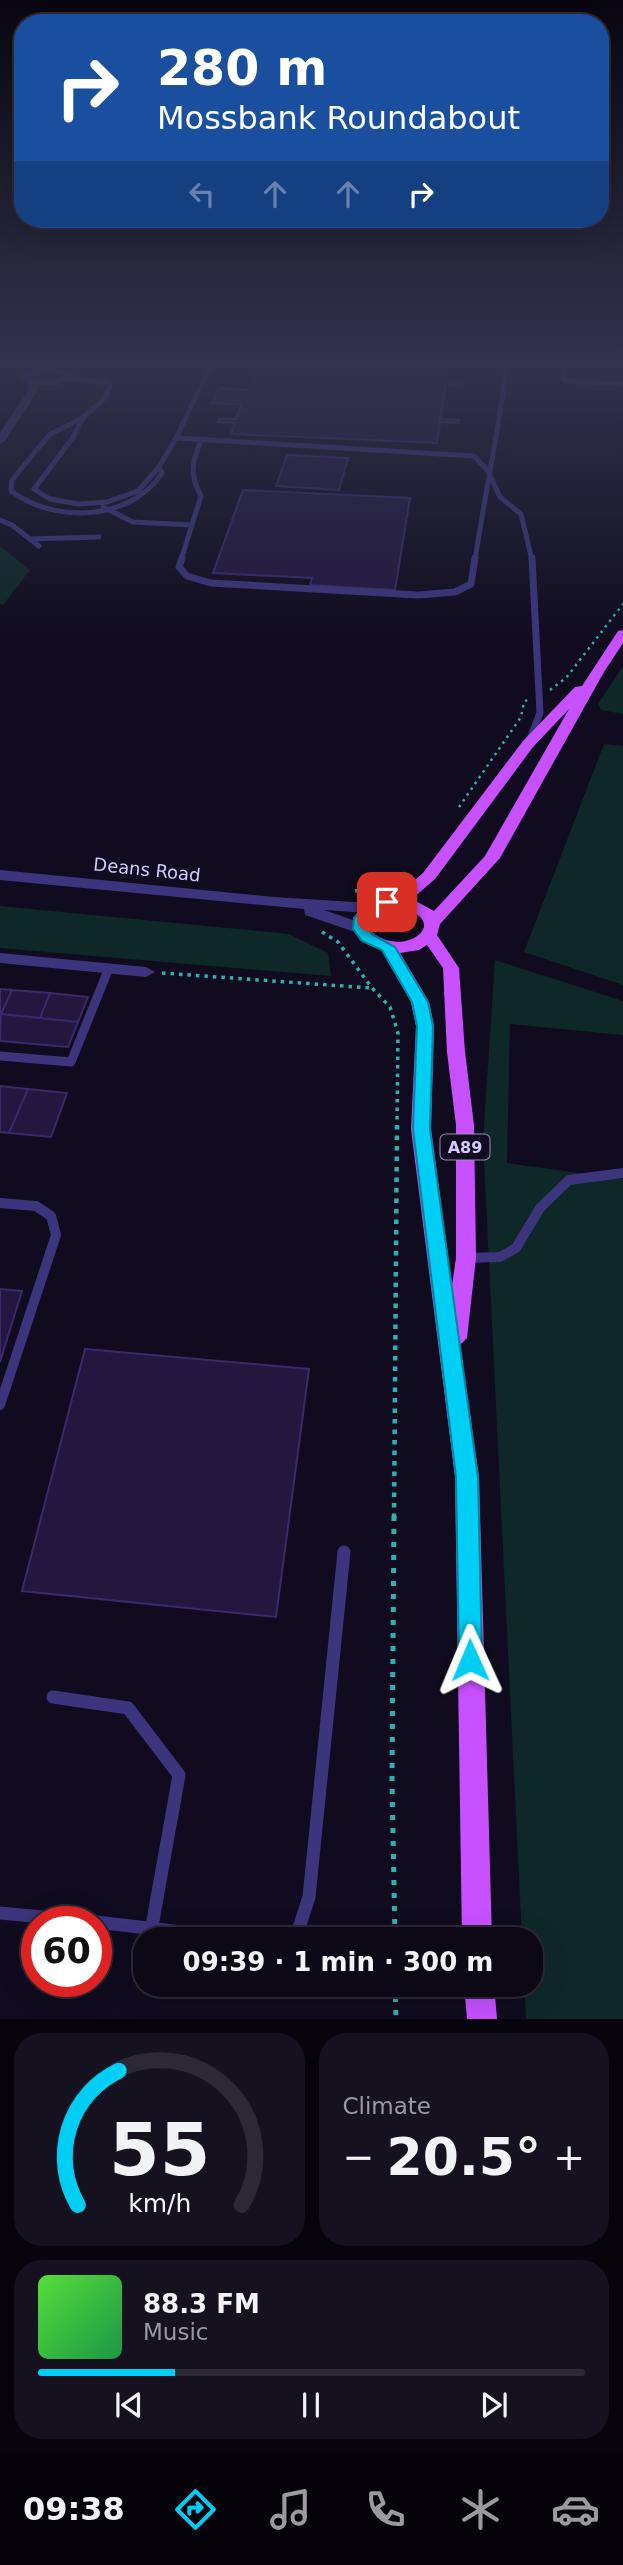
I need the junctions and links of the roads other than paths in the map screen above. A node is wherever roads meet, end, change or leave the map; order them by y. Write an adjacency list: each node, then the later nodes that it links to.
1 (31, 457): 10 (lane)
2 (58, 457): 9 (lane)
3 (165, 457): 7 (lane)
4 (193, 457): 12 (lane)
5 (475, 457): 8 (lane)
6 (491, 457): 8 (lane)
7 (159, 467): 9 (lane); 10 (lane)
8 (488, 471): 12 (lane); 18 (lane)
9 (100, 502): 10 (lane)
10 (104, 510): 12 (lane)
11 (0, 520): 14 (lane)
12 (192, 526)
13 (99, 537): 14 (lane)
14 (30, 539): 15 (lane)
15 (39, 546)
16 (623, 634): 17 (main road)
17 (597, 672): 18 (main road); 24 (main road)
18 (528, 744): 20 (main road)
19 (0, 875): 21 (street, Deans Road)
20 (399, 902): 22 (main road); 24 (main road, A89)
21 (291, 904): 22 (street, Deans Road); 23 (street, Deans Road)
22 (370, 908): 23 (main road)
23 (361, 929): 25 (main road, A89)
24 (432, 929): 25 (main road); 32 (main road, A89)
25 (388, 947): 33 (main road, A89)
26 (0, 958): 27 (street)
27 (109, 968): 28 (street); 29 (lane)
28 (146, 972)
29 (0, 1056)
30 (623, 1173): 32 (lane)
31 (0, 1203): 34 (lane)
32 (466, 1258): 33 (main road, A89)
33 (453, 1364): 43 (main road, A89)
34 (0, 1405)
35 (344, 1552): 42 (lane)
36 (53, 1696): 40 (lane)
37 (0, 1913): 38 (lane)
38 (21, 1915)
39 (112, 1923): 40 (lane)
40 (152, 1926): 41 (lane)
41 (159, 1927)
42 (299, 1927)
43 (477, 1927)
44 (480, 1997): 45 (main road)
45 (482, 2019)

